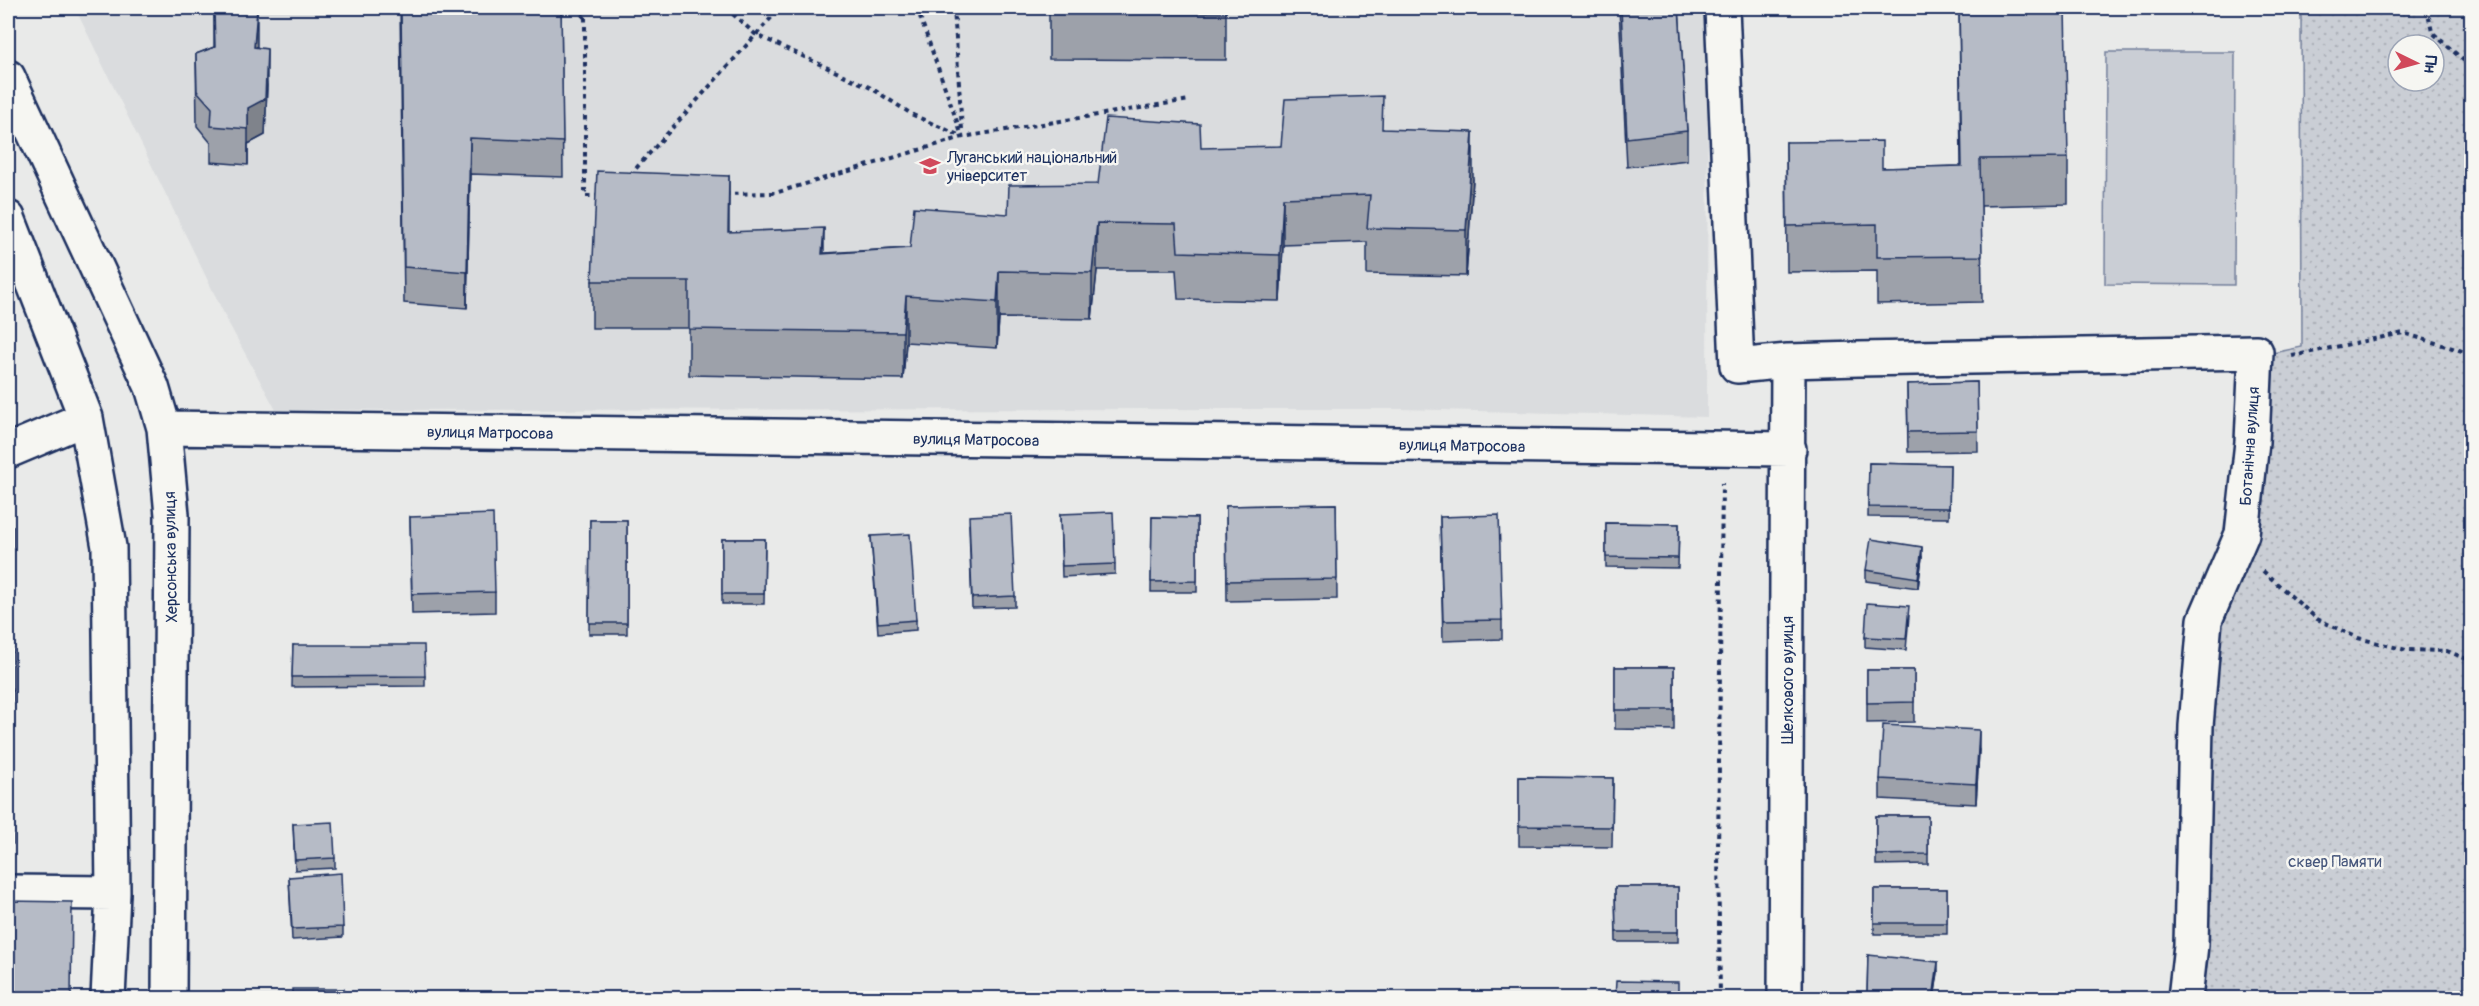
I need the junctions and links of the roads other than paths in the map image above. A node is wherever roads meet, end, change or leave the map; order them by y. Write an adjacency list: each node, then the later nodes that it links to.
1 (1722, 8): 4 (street)
2 (8, 77): 6 (street, Херсонська вулиця)
3 (8, 218): 5 (street)
4 (1788, 361): 7 (street, Шелкового вулиця); 14 (street, Ботанічна вулиця)
5 (86, 418): 8 (street); 10 (street)
6 (164, 428): 7 (street, вулиця Матросова); 12 (street, Херсонська вулиця)
7 (1789, 449): 13 (street, Шелкового вулиця)
8 (8, 451)
9 (8, 892): 10 (street)
10 (113, 892): 11 (street)
11 (108, 999)
12 (170, 999)
13 (1785, 999)
14 (2185, 999)

